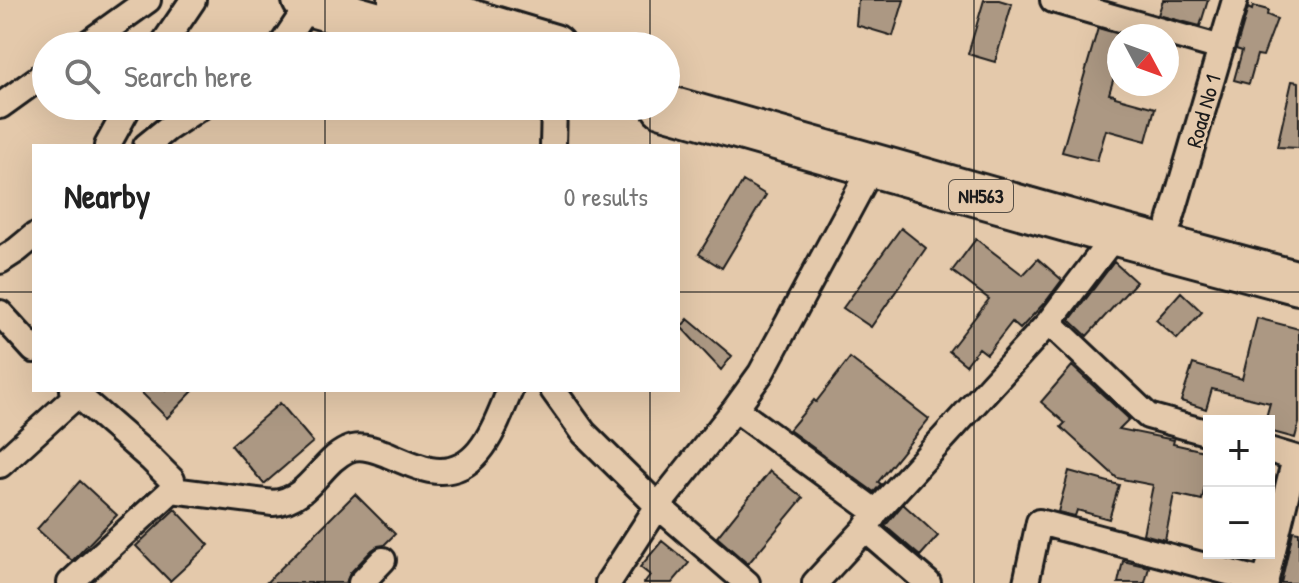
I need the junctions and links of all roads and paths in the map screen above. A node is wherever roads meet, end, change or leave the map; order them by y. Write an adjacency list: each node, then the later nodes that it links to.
1 (148, 0): 7 (street)
2 (193, 0): 8 (street)
3 (400, 0): 11 (highway)
4 (1053, 0): 12 (street)
5 (1235, 0): 12 (street, Road No 1)
6 (309, 2): 9 (street); 10 (highway)
7 (103, 32)
8 (171, 32)
9 (290, 32)
10 (408, 32)
11 (507, 32)
12 (1221, 48): 24 (street, Road No 1)
13 (680, 81): 24 (highway, NH563)
14 (32, 83): 15 (street)
15 (0, 106)
16 (680, 111): 23 (highway, NH563)
17 (121, 120): 20 (street)
18 (182, 120): 21 (street)
19 (554, 120): 22 (street)
20 (108, 144)
21 (149, 144)
22 (553, 144)
23 (873, 165): 25 (highway, NH563); 36 (street)
24 (1170, 222): 27 (highway, NH563)
25 (1116, 234): 29 (highway, NH563); 31 (street)
26 (32, 238): 28 (street)
27 (1299, 257)
28 (0, 261)
29 (1299, 283)
30 (0, 313): 32 (street)
31 (1049, 322): 37 (street); 43 (street)
32 (32, 348)
33 (509, 392): 41 (street)
34 (554, 392): 42 (street)
35 (74, 393): 40 (street); 41 (street)
36 (735, 409): 42 (street); 43 (street)
37 (1203, 431)
38 (1275, 452): 39 (street)
39 (1297, 458): 45 (street)
40 (0, 465)
41 (172, 490): 46 (street)
42 (658, 506): 48 (street); 49 (street)
43 (871, 521): 50 (street); 51 (street)
44 (383, 560): 47 (street)
45 (1266, 582): 52 (street)
46 (70, 583)
47 (361, 583)
48 (608, 583)
49 (747, 583)
50 (815, 583)
51 (928, 583)
52 (1026, 583)

